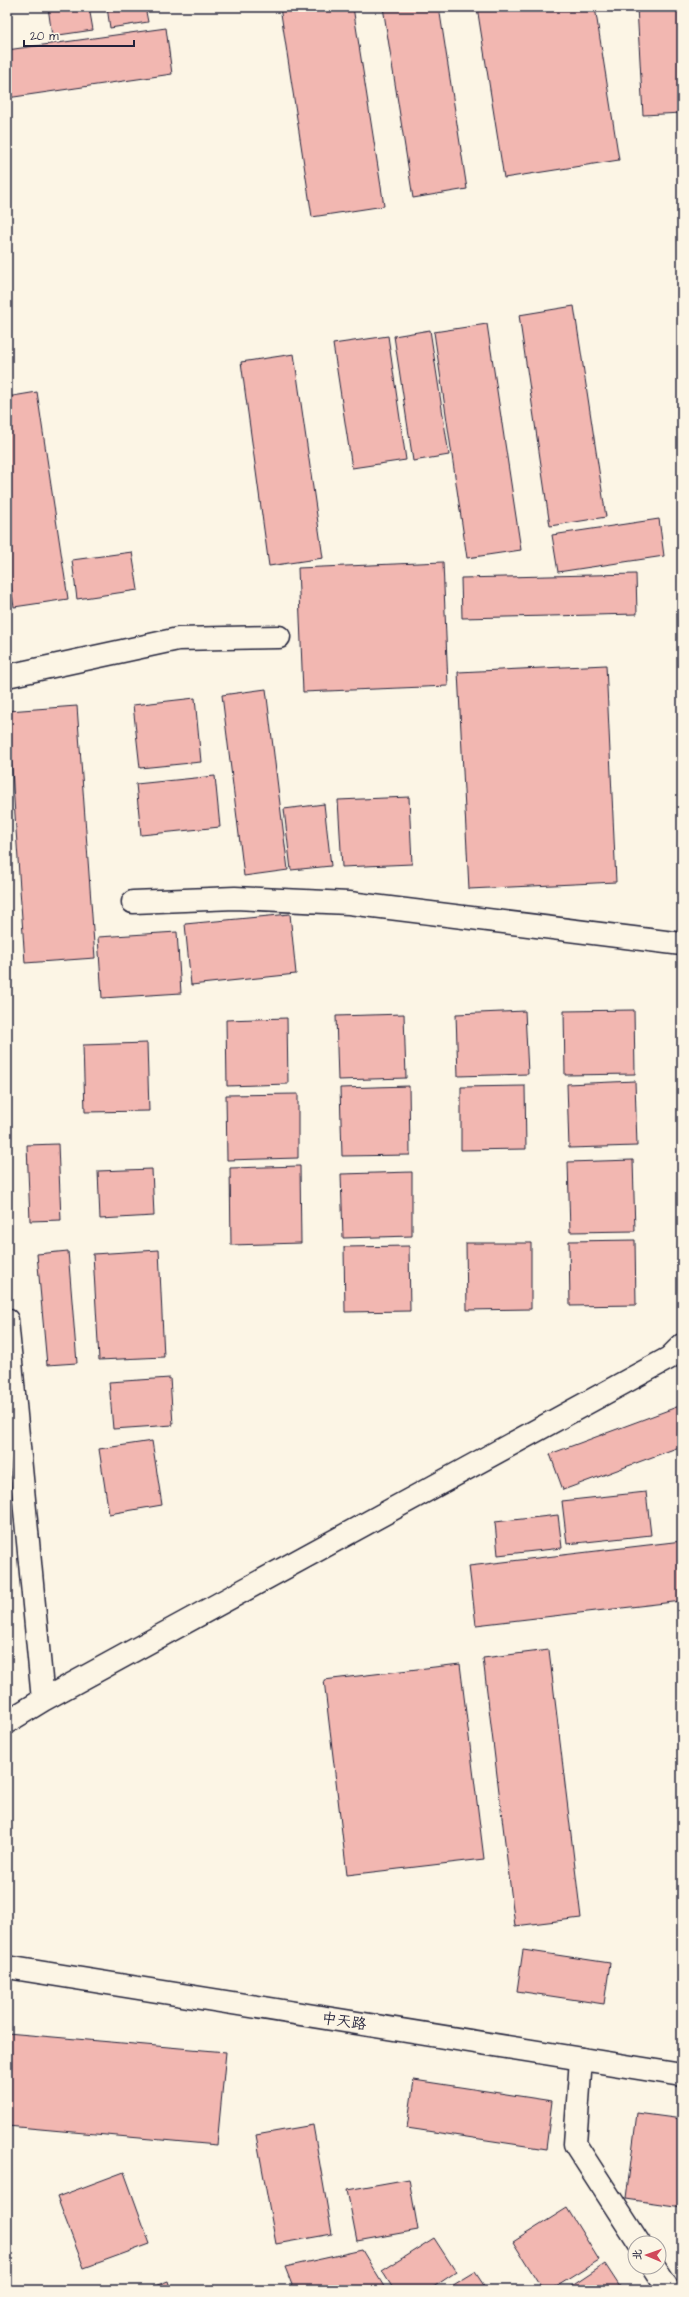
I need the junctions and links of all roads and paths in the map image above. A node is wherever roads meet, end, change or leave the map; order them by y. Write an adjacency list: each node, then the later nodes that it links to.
1 (279, 637): 2 (street)
2 (7, 676)
3 (133, 902): 4 (street)
4 (682, 944)
5 (7, 1320): 7 (street)
6 (682, 1345): 7 (street)
7 (43, 1700): 8 (street)
8 (7, 1722)
9 (7, 1967): 10 (street, 中天路)
10 (581, 2059): 11 (street, 中天路); 12 (street)
11 (682, 2075)
12 (634, 2235)
13 (659, 2275): 14 (street)
14 (669, 2290)

